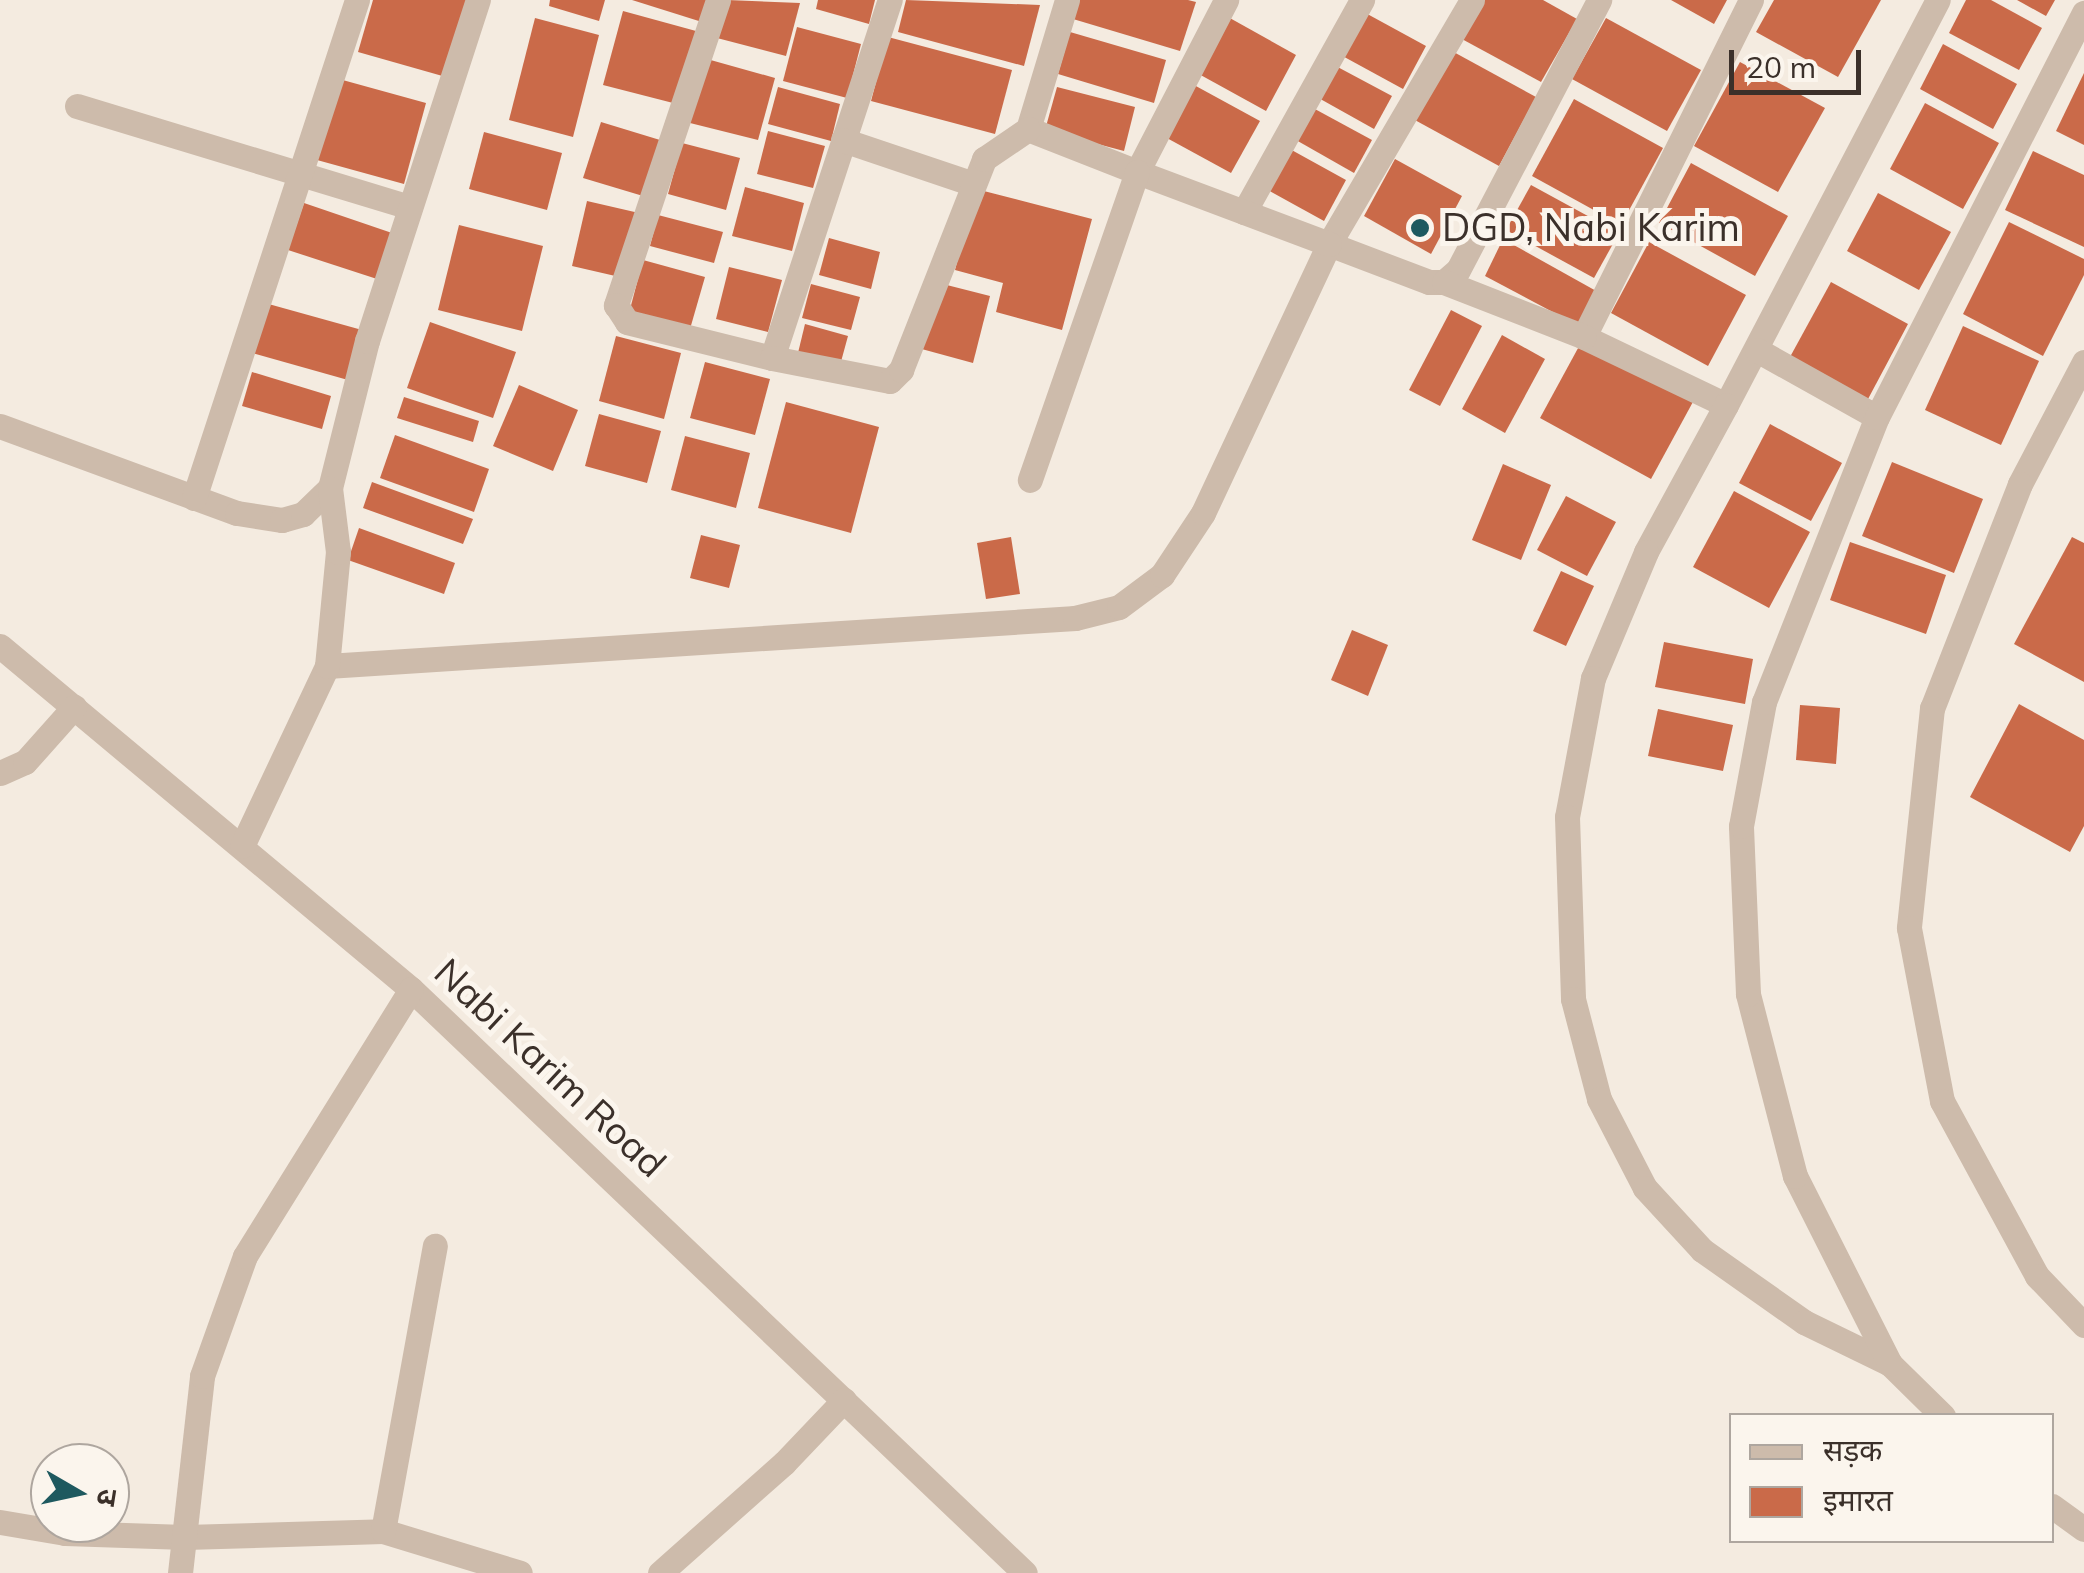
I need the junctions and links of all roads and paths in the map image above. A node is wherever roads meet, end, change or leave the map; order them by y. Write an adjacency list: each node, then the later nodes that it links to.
1 (357, 0): 17 (street)
2 (478, 0): 19 (street)
3 (718, 0): 25 (street)
4 (890, 0): 15 (street)
5 (1067, 0): 14 (street)
6 (1226, 0): 16 (street)
7 (1362, 0): 20 (street)
8 (1472, 0): 21 (street)
9 (1599, 0): 22 (street)
10 (1752, 0): 23 (street)
11 (1938, 0): 24 (street)
12 (2084, 13): 28 (street)
13 (77, 106): 17 (street)
14 (1028, 130): 16 (street); 18 (street)
15 (844, 140): 18 (street); 25 (street)
16 (1138, 172): 20 (street); 30 (street)
17 (298, 174): 19 (street); 32 (street)
18 (971, 183): 25 (street)
19 (409, 208): 31 (street)
20 (1244, 212): 21 (street)
21 (1328, 244): 22 (street); 34 (street)
22 (1444, 282): 23 (street)
23 (1584, 337): 27 (street)
24 (1757, 350): 27 (street); 28 (street)
25 (772, 358)
26 (2084, 362): 40 (street)
27 (1726, 405): 41 (street)
28 (1877, 417): 41 (street)
29 (0, 426): 32 (street)
30 (1030, 480)
31 (330, 488): 32 (street); 34 (street)
32 (194, 498)
33 (0, 646): 35 (street, Nabi Karim Road)
34 (327, 666): 37 (street)
35 (74, 707): 36 (street); 37 (street, Nabi Karim Road)
36 (0, 773)
37 (242, 846): 38 (street, Nabi Karim Road)
38 (411, 989): 42 (street, Nabi Karim Road); 48 (street)
39 (435, 1246): 47 (street)
40 (2084, 1325)
41 (1890, 1364): 43 (street)
42 (844, 1400): 51 (street); 52 (street, Nabi Karim Road)
43 (1940, 1413)
44 (2054, 1507): 46 (street)
45 (0, 1522): 48 (street)
46 (2084, 1529)
47 (383, 1531): 48 (street); 50 (street)
48 (185, 1537): 49 (street)
49 (180, 1573)
50 (520, 1573)
51 (660, 1573)
52 (1025, 1573)

